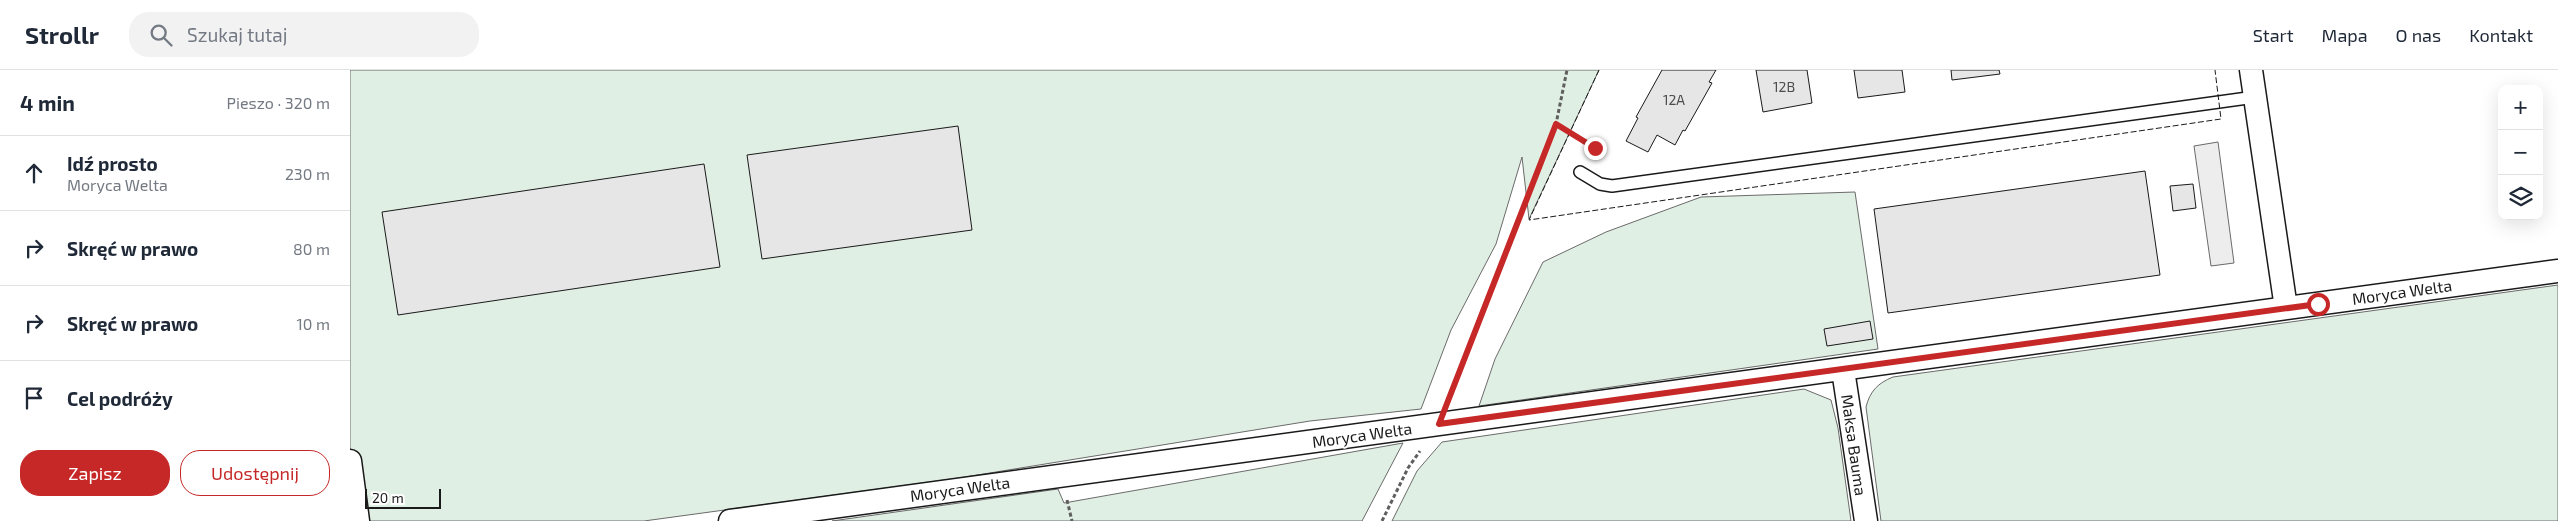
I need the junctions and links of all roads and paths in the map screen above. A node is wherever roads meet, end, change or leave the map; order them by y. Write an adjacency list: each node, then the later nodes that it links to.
1 (1567, 70): 4 (path)
2 (2251, 70): 3 (street)
3 (2255, 97): 6 (lane); 8 (street)
4 (1556, 124): 5 (path); 10 (path)
5 (1595, 148)
6 (1580, 172)
7 (2558, 271): 8 (street, Moryca Welta)
8 (2286, 308): 9 (street, Moryca Welta)
9 (1843, 370): 10 (street, Moryca Welta); 15 (street, Maksa Bauma)
10 (1439, 424): 13 (street, Moryca Welta); 14 (path)
11 (350, 461): 12 (street)
12 (358, 521)
13 (730, 521)
14 (1382, 521)
15 (1866, 521)

